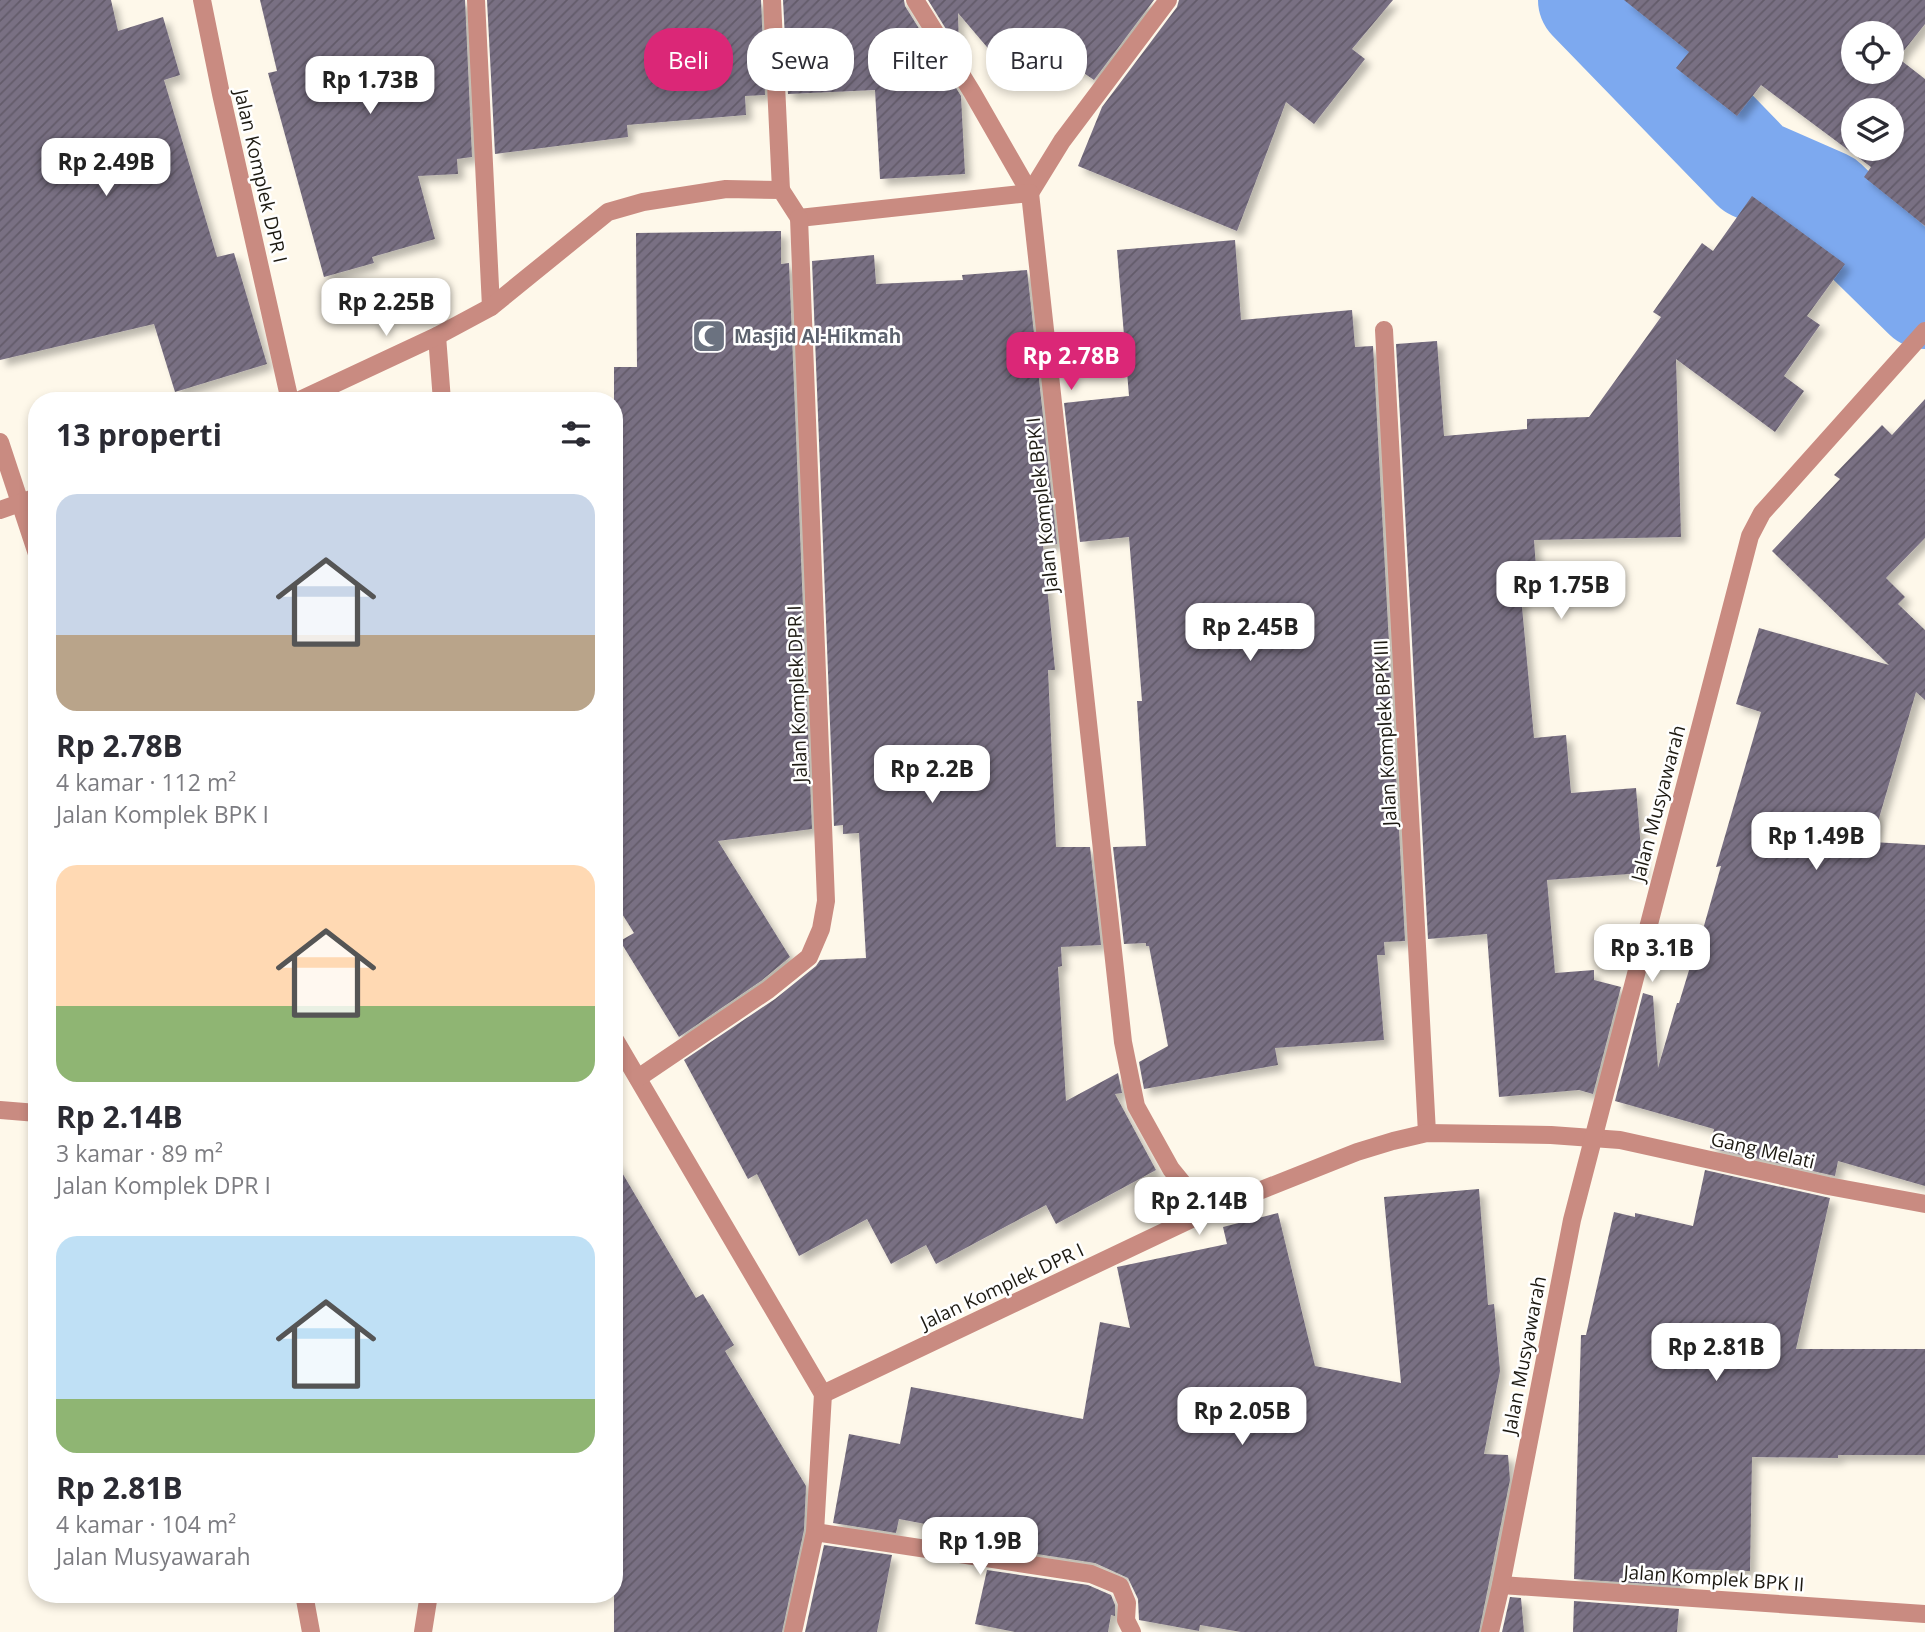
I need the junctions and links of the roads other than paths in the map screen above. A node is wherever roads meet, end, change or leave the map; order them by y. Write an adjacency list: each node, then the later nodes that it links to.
1 (202, 0): 13 (street, Jalan Komplek DPR I)
2 (476, 0): 9 (street)
3 (772, 0): 6 (street)
4 (915, 0): 7 (street)
5 (1168, 0): 7 (street)
6 (781, 190): 8 (street); 9 (street)
7 (1030, 193): 8 (street); 26 (street, Jalan Komplek BPK I)
8 (799, 218): 20 (street, Jalan Komplek DPR I)
9 (491, 307): 12 (street)
10 (1384, 330): 23 (street, Jalan Komplek BPK III)
11 (1925, 331): 24 (street, Jalan Musyawarah)
12 (437, 336): 14 (street); 15 (street)
13 (288, 392)
14 (317, 392)
15 (441, 392)
16 (0, 442): 17 (street)
17 (28, 500): 18 (street)
18 (0, 510)
19 (623, 1053): 20 (street)
20 (638, 1078): 27 (street)
21 (0, 1110): 22 (street)
22 (28, 1112)
23 (1427, 1133): 24 (street, Jalan Komplek DPR I); 26 (street, Jalan Komplek DPR I)
24 (1592, 1139): 25 (street, Gang Melati); 29 (street, Jalan Musyawarah)
25 (1925, 1204)
26 (1206, 1212): 27 (street, Jalan Komplek DPR I)
27 (823, 1394): 28 (street)
28 (815, 1532): 35 (street); 36 (street)
29 (1501, 1585): 32 (street, Jalan Komplek BPK II); 37 (street, Jalan Musyawarah)
30 (306, 1603): 33 (street)
31 (428, 1603): 34 (street)
32 (1925, 1614)
33 (311, 1632)
34 (423, 1632)
35 (793, 1632)
36 (1132, 1632)
37 (1490, 1632)

